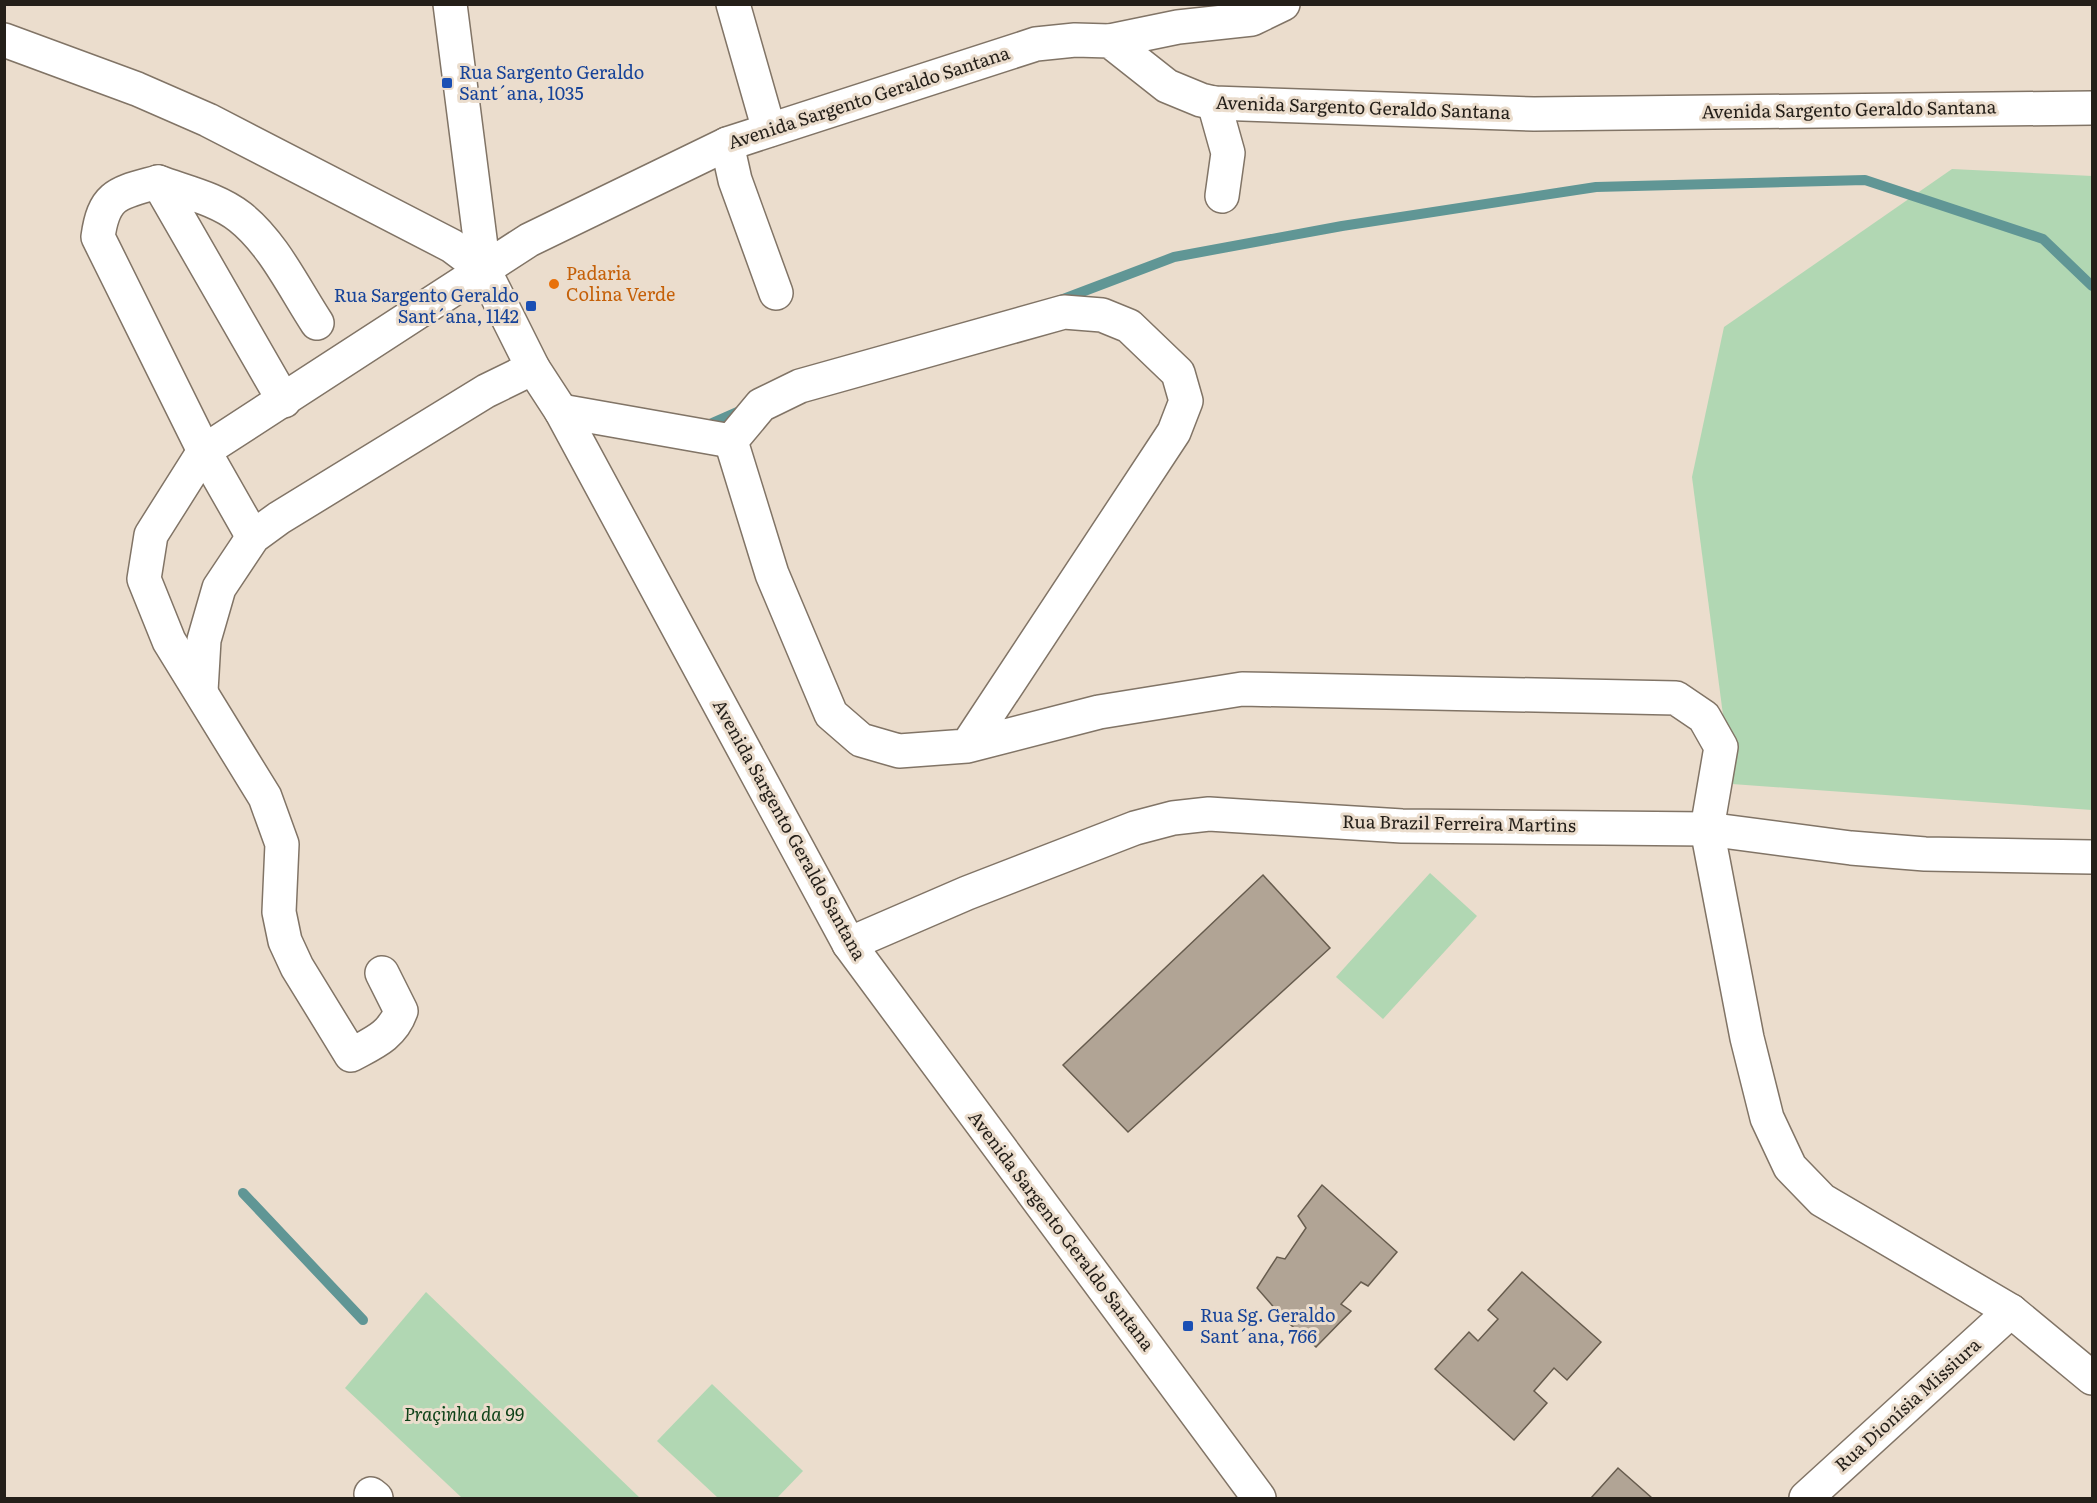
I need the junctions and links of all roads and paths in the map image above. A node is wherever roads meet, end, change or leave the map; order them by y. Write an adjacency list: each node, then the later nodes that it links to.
1 (450, 4): 12 (street, Avenida Sargento Geraldo Santana)
2 (733, 4): 8 (street)
3 (1283, 4): 5 (street)
4 (4, 40): 12 (street)
5 (1110, 41): 6 (street, Avenida Sargento Geraldo Santana); 8 (street, Avenida Sargento Geraldo Santana)
6 (1214, 103): 7 (street, Avenida Sargento Geraldo Santana); 11 (street)
7 (2092, 108)
8 (769, 130): 9 (street, Avenida Sargento Geraldo Santana)
9 (727, 144): 12 (street, Avenida Sargento Geraldo Santana); 13 (street)
10 (158, 182): 14 (street); 16 (street); 19 (street)
11 (1222, 196)
12 (484, 270): 15 (street, Avenida Sargento Geraldo Santana); 16 (street)
13 (776, 293)
14 (317, 323)
15 (533, 368): 17 (street, Avenida Sargento Geraldo Santana); 20 (street)
16 (284, 401): 19 (street)
17 (561, 411): 18 (street); 25 (street, Avenida Sargento Geraldo Santana)
18 (731, 441): 22 (street); 22 (street)
19 (204, 451): 20 (street); 21 (street)
20 (253, 537): 21 (street)
21 (201, 691): 26 (street)
22 (967, 746): 23 (street)
23 (1707, 829): 24 (street, Rua Brazil Ferreira Martins); 25 (street, Rua Brazil Ferreira Martins); 27 (street)
24 (2092, 857)
25 (849, 944): 29 (street, Avenida Sargento Geraldo Santana)
26 (382, 973)
27 (2011, 1311): 28 (street); 30 (street, Rua Dionísia Missiura)
28 (2092, 1378)
29 (1258, 1498)
30 (1806, 1498)

